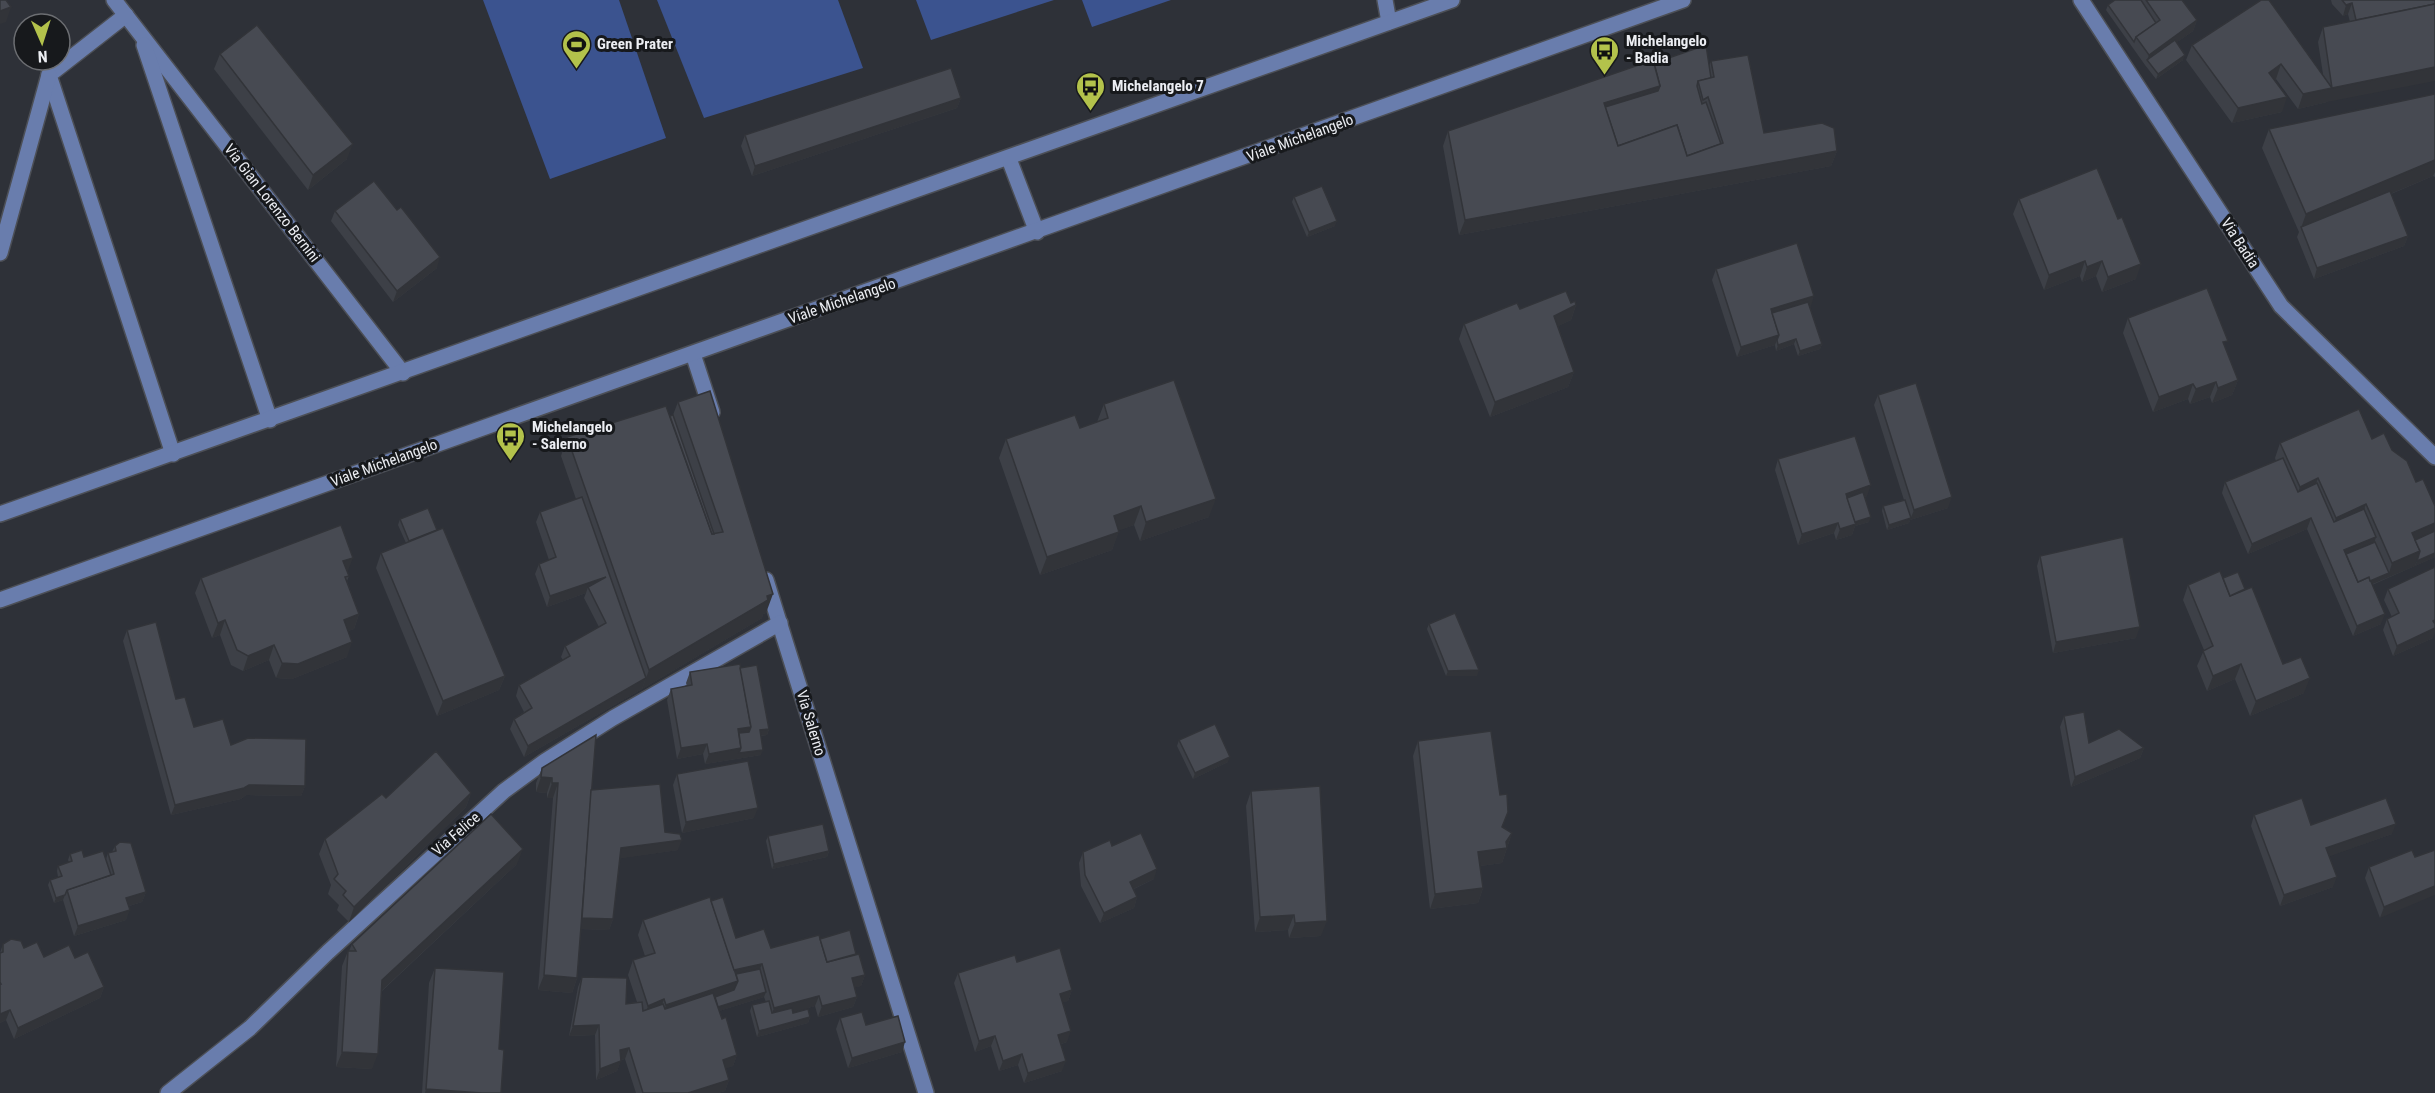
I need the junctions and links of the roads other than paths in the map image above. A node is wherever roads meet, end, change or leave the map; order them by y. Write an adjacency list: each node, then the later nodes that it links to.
1 (114, 0): 6 (street, Via Gian Lorenzo Bernini)
2 (1385, 0): 7 (street)
3 (1452, 0): 7 (street)
4 (1683, 0): 11 (street, Viale Michelangelo)
5 (2081, 0): 18 (street, Via Badia)
6 (126, 15): 8 (street, Via Gian Lorenzo Bernini); 9 (street)
7 (1389, 22): 10 (street)
8 (140, 34): 14 (street, Via Gian Lorenzo Bernini); 15 (street, Via Gian Lorenzo Bernini)
9 (49, 75): 12 (street); 17 (street)
10 (1009, 159): 11 (street); 14 (street)
11 (1036, 232): 13 (street, Viale Michelangelo)
12 (0, 253)
13 (693, 354): 16 (street); 21 (street, Viale Michelangelo)
14 (404, 373): 15 (street)
15 (270, 420): 17 (street)
16 (718, 432)
17 (173, 454): 19 (street)
18 (2435, 457)
19 (0, 514)
20 (762, 567): 22 (street, Via Salerno)
21 (0, 600)
22 (780, 623): 23 (street, Via Felice); 24 (street, Via Salerno)
23 (168, 1093)
24 (926, 1093)

